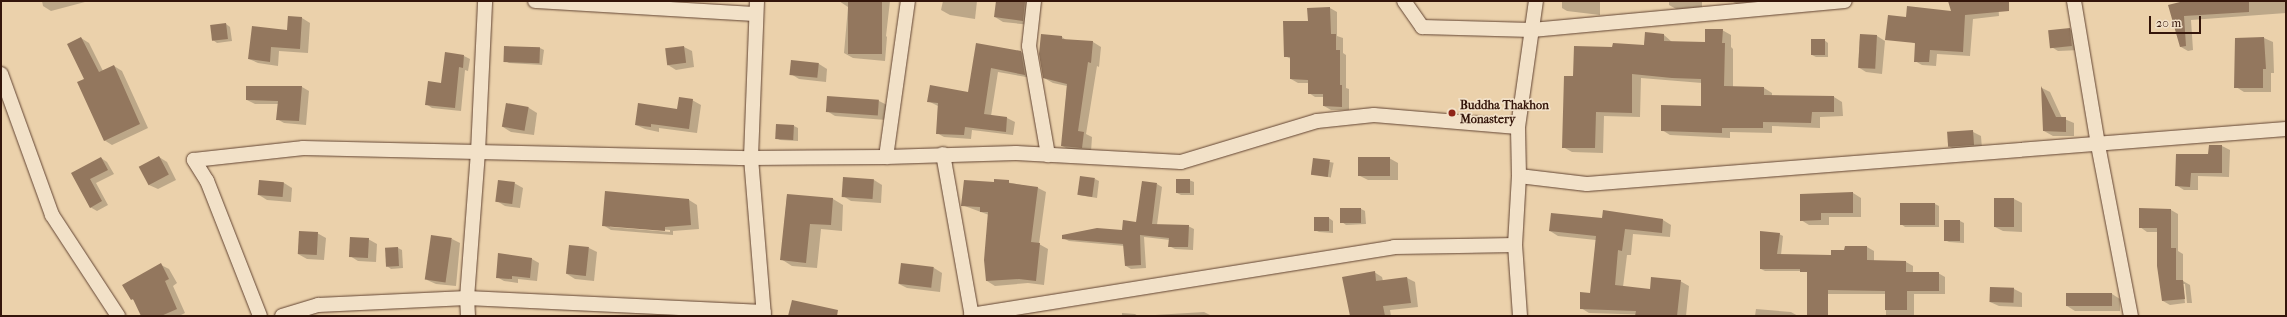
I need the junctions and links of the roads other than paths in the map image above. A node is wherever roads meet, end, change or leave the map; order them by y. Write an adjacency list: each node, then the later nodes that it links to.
1 (485, 1): 15 (street)
2 (536, 1): 9 (street)
3 (908, 1): 18 (street)
4 (1034, 1): 17 (street)
5 (1404, 1): 10 (street)
6 (1536, 1): 10 (street)
7 (1845, 1): 10 (street)
8 (2074, 1): 14 (street)
9 (756, 8): 19 (street)
10 (1532, 30): 12 (street)
11 (1, 74): 25 (street)
12 (1518, 127): 17 (street); 20 (street)
13 (2286, 129): 14 (street)
14 (2098, 145): 20 (street); 30 (street)
15 (478, 152): 19 (street); 22 (street); 26 (street)
16 (943, 154): 17 (street); 18 (street); 24 (street)
17 (1048, 155)
18 (886, 157): 19 (street)
19 (751, 158): 23 (street)
20 (1519, 176): 21 (street)
21 (1515, 245): 24 (street); 29 (street)
22 (467, 298): 23 (street); 27 (street); 28 (street)
23 (764, 314)
24 (971, 315)
25 (118, 316)
26 (260, 316)
27 (282, 316)
28 (468, 316)
29 (1520, 316)
30 (2131, 316)

